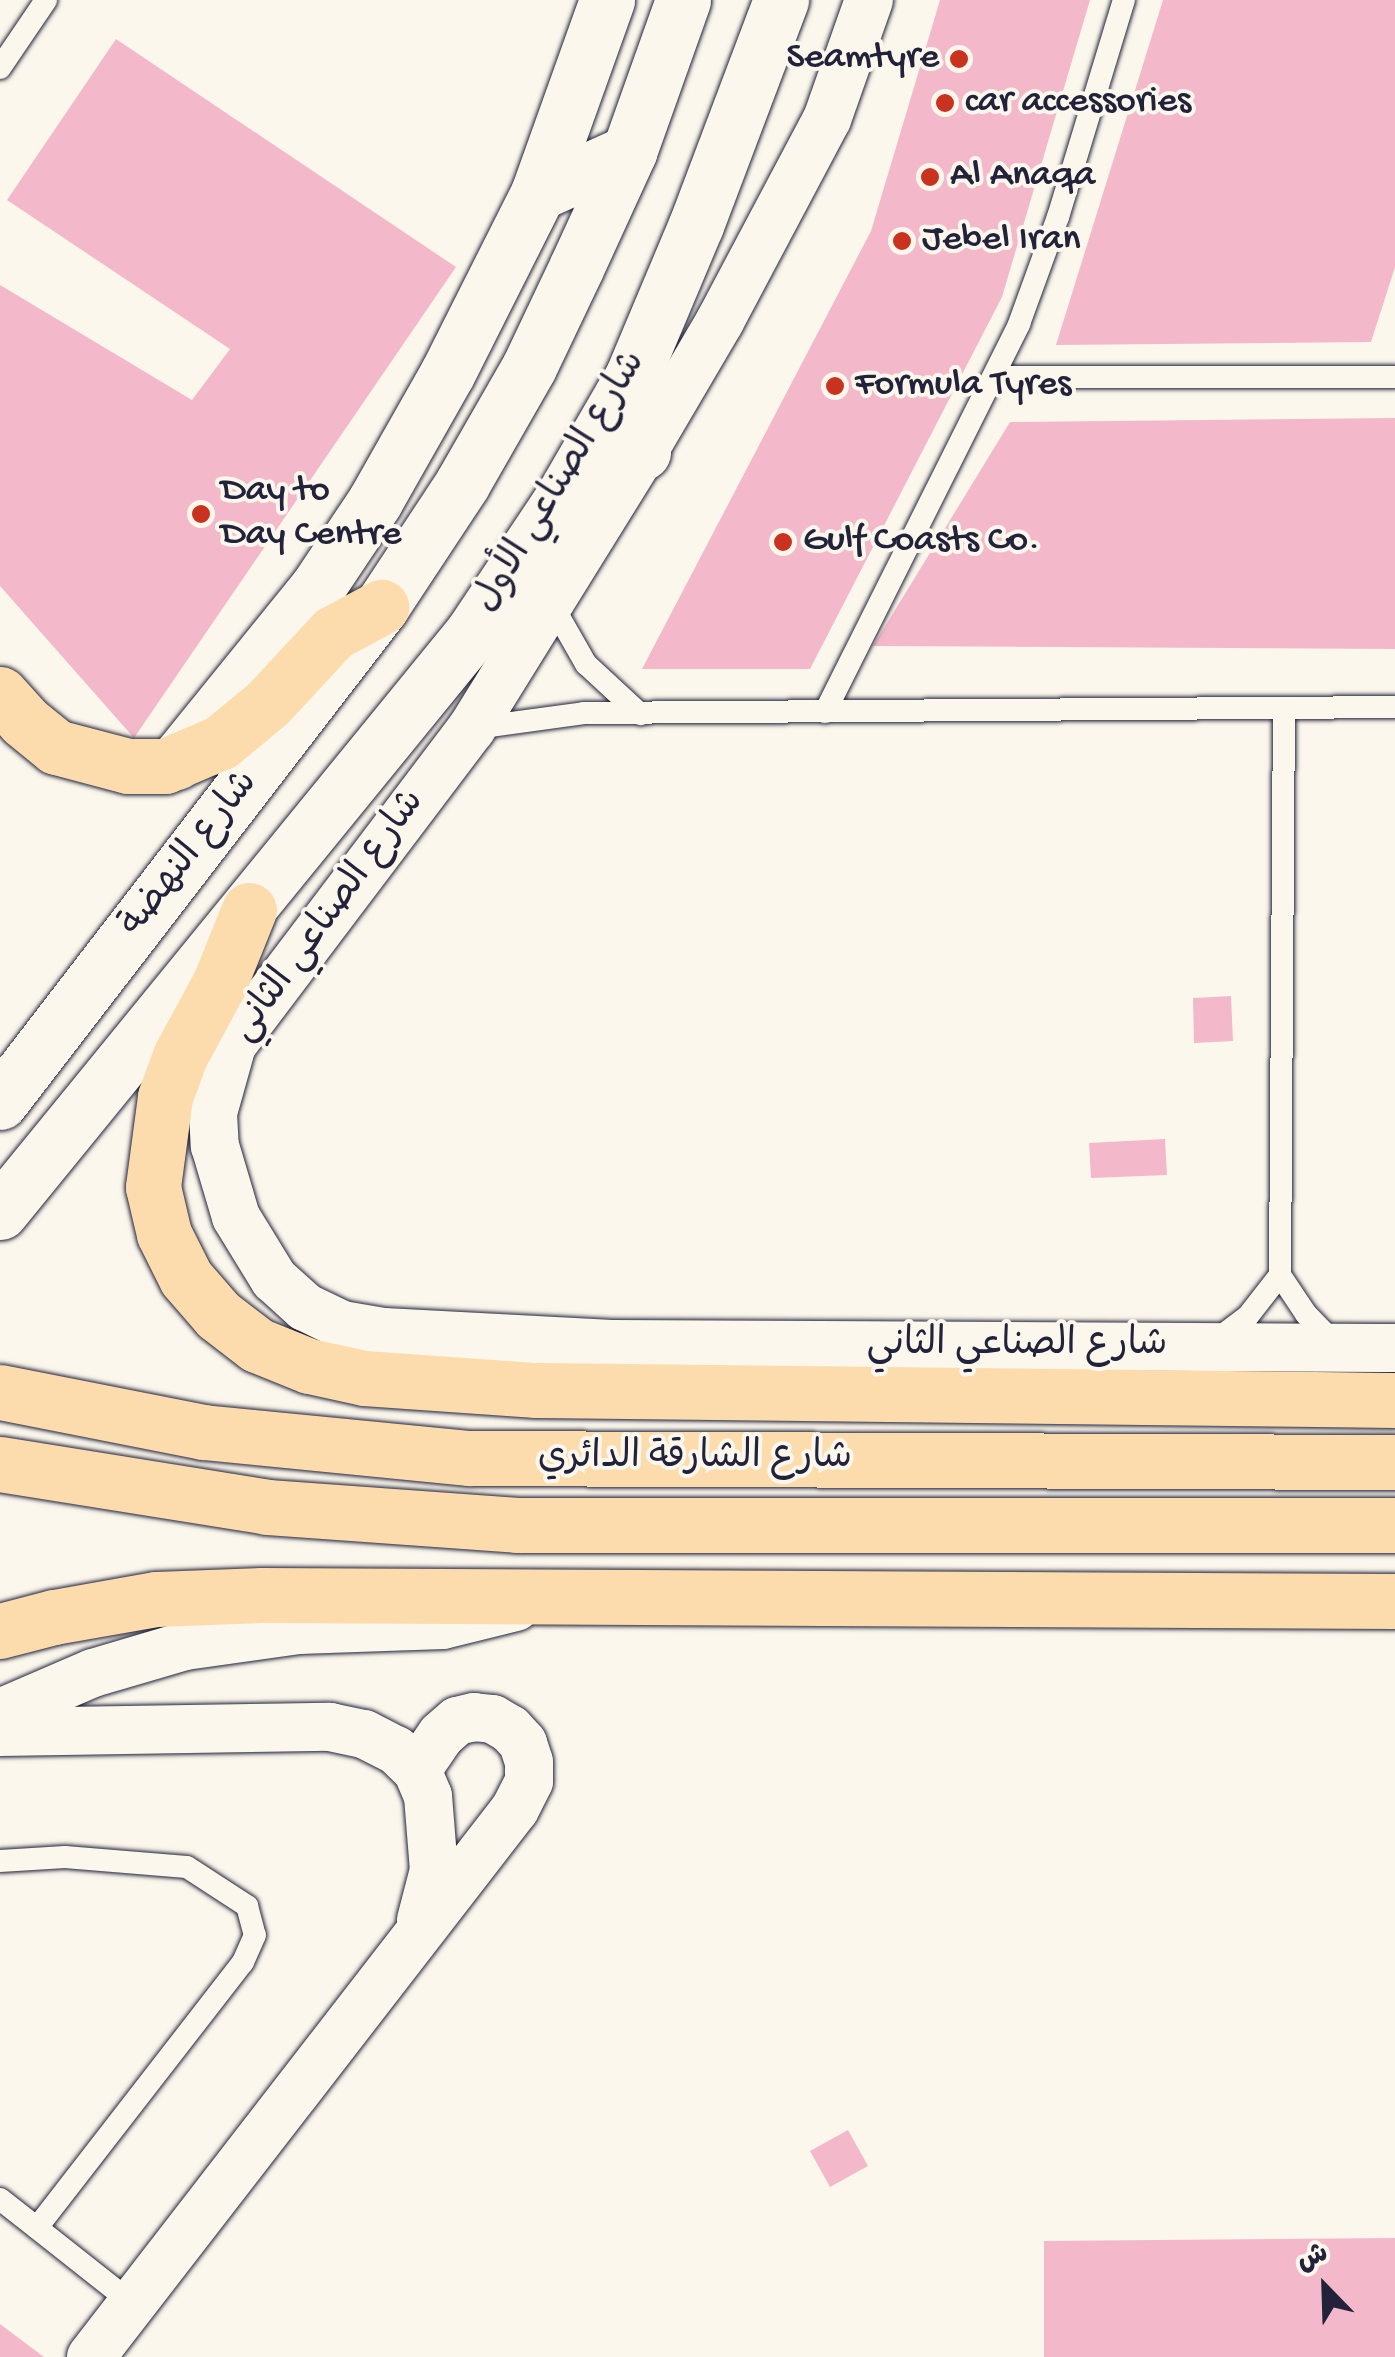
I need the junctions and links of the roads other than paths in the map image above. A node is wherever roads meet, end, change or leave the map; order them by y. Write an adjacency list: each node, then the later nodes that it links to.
1 (46, 0): 7 (lane)
2 (607, 0): 9 (main road)
3 (684, 0): 8 (main road)
4 (781, 0): 13 (main road, شارع الصناعي الأول)
5 (869, 0): 12 (street, شارع الصناعي الثاني)
6 (1124, 0): 10 (lane)
7 (0, 68)
8 (629, 152): 9 (main road); 15 (main road)
9 (538, 193): 22 (main road)
10 (996, 377): 11 (lane); 19 (lane)
11 (1395, 377)
12 (644, 452): 13 (main road); 14 (street, شارع الصناعي الثاني)
13 (562, 500): 23 (main road, شارع الصناعي الأول)
14 (550, 601): 20 (lane); 21 (street, شارع الصناعي الثاني)
15 (381, 608): 22 (main road); 24 (main road, شارع النهضة)
16 (0, 694): 22 (main road)
17 (1395, 707): 18 (lane)
18 (1284, 708): 19 (lane); 26 (lane)
19 (824, 712): 20 (lane)
20 (640, 714): 21 (lane)
21 (471, 729): 27 (street, شارع الصناعي الثاني)
22 (176, 762)
23 (249, 910): 25 (main road, شارع النهضة); 31 (main road)
24 (0, 1102)
25 (0, 1212)
26 (1280, 1275): 27 (lane); 28 (lane)
27 (1206, 1347): 28 (street, شارع الصناعي الثاني)
28 (1339, 1347): 29 (street, شارع الصناعي الثاني)
29 (1395, 1348)
30 (0, 1392): 32 (main road, شارع الشارقة الدائري)
31 (1395, 1400)
32 (1395, 1462)
33 (0, 1464): 34 (main road, شارع الشارقة الدائري)
34 (1395, 1525)
35 (535, 1599): 36 (main road); 37 (main road); 38 (street)
36 (1395, 1601)
37 (0, 1632)
38 (0, 1713)
39 (0, 1732): 40 (street)
40 (417, 1770): 42 (street); 42 (street)
41 (0, 1861): 44 (lane)
42 (418, 1933): 45 (street)
43 (0, 2199): 44 (lane)
44 (37, 2228): 45 (lane)
45 (132, 2303): 46 (street)
46 (91, 2357)

